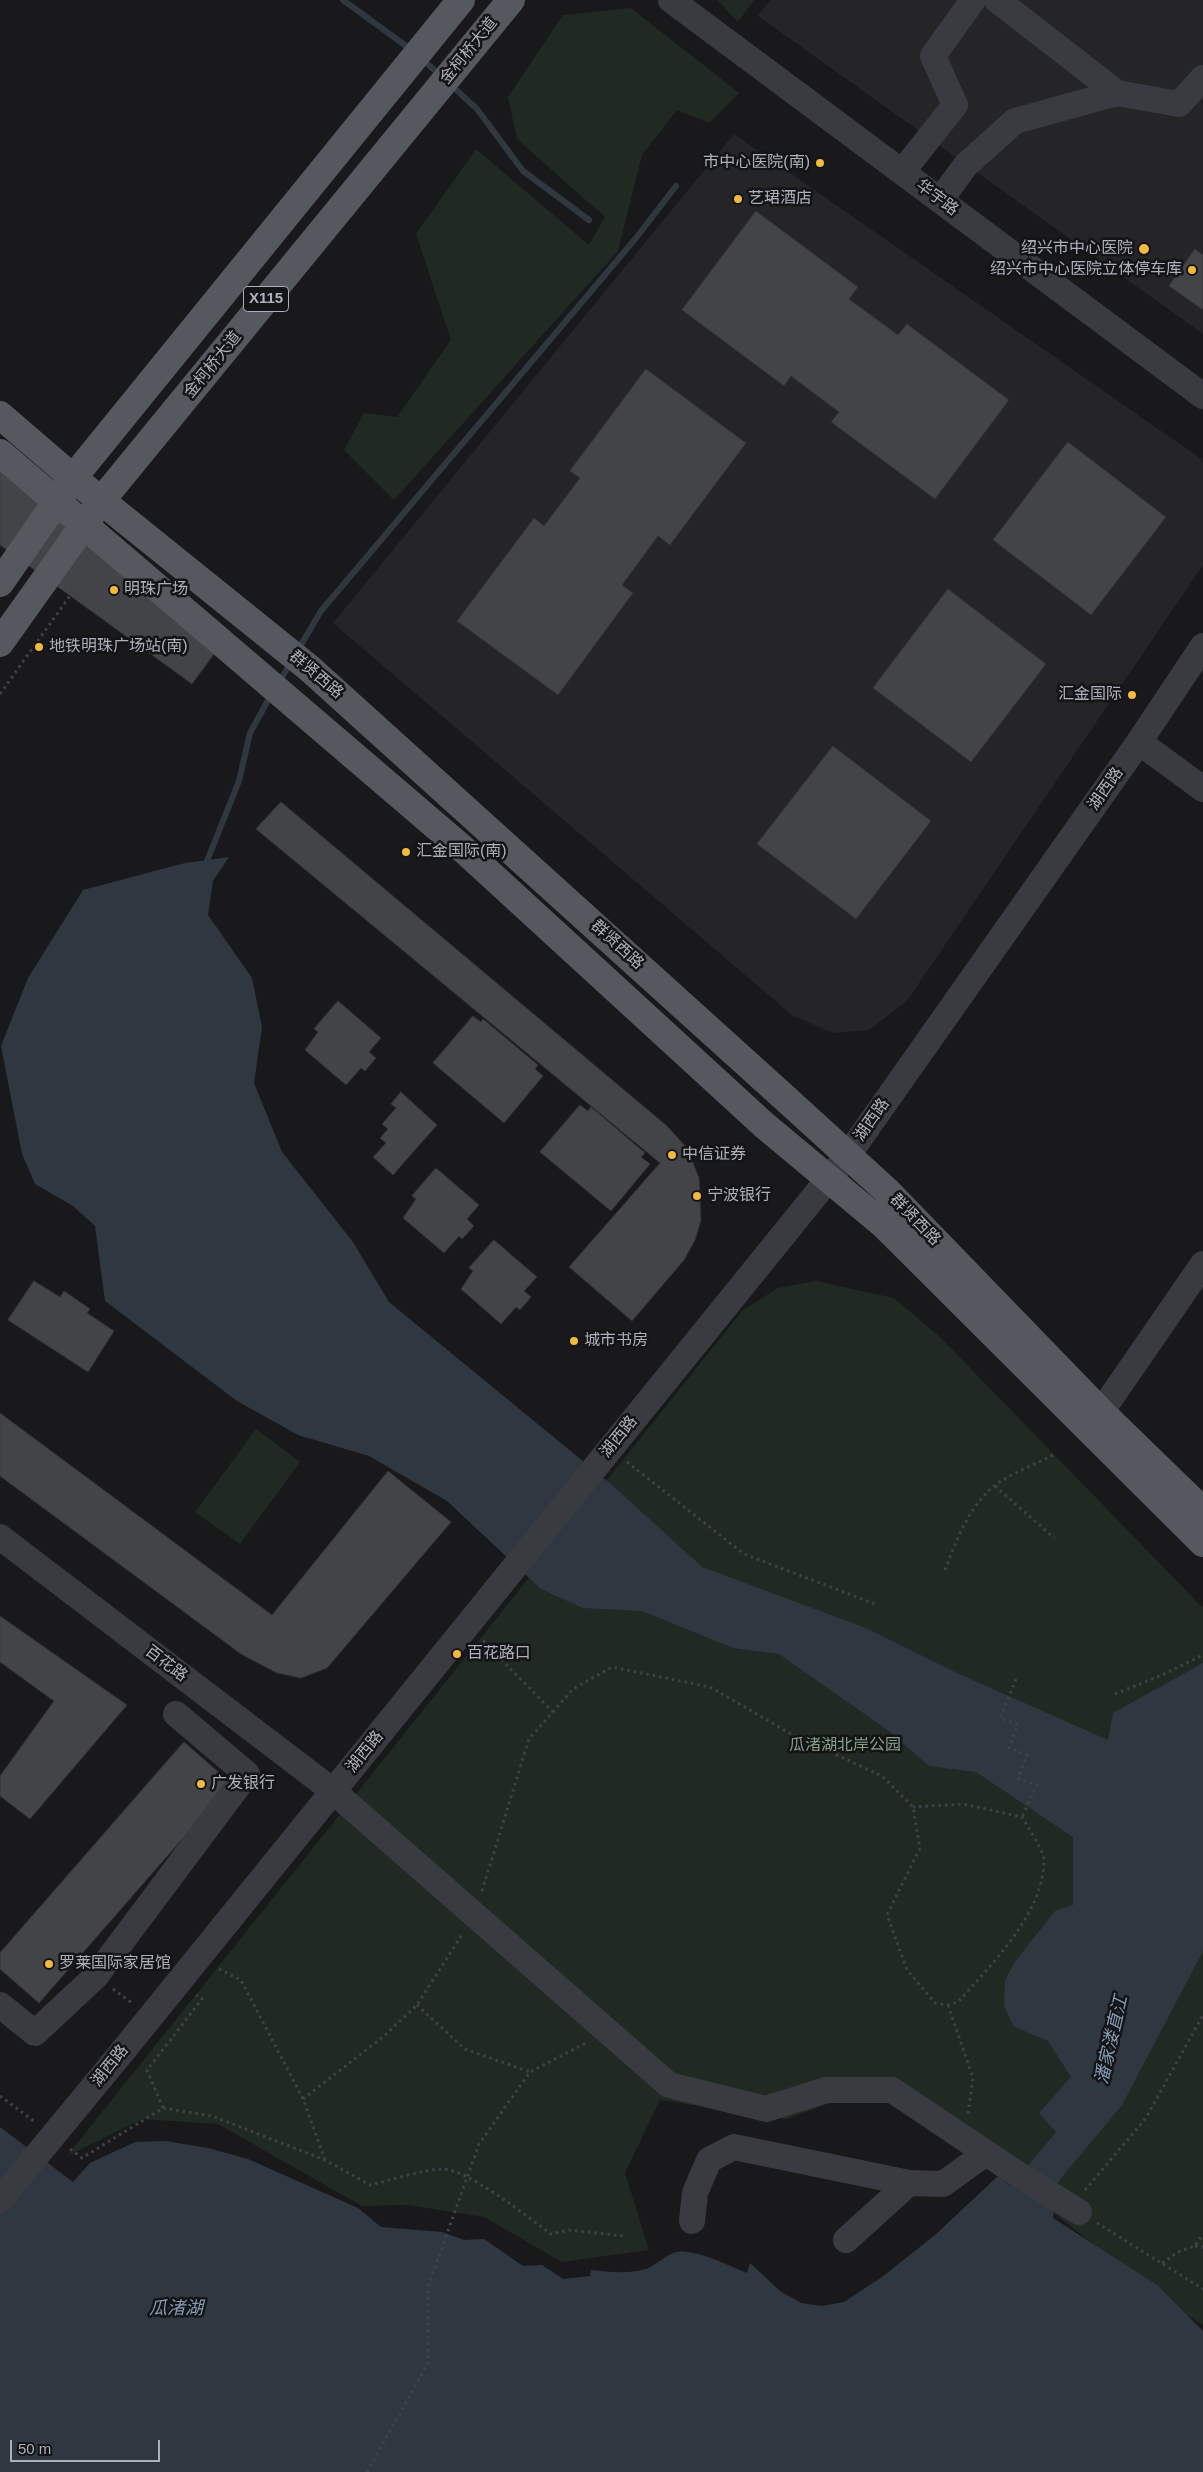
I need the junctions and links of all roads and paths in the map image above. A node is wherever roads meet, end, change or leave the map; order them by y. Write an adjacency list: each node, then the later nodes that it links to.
1 (461, 0): 13 (main road, X115)
2 (510, 0): 15 (main road, 金柯桥大道 / X115)
3 (671, 0): 8 (street, 华宇路)
4 (973, 0): 8 (street)
5 (998, 0): 7 (street)
6 (1203, 78): 7 (street)
7 (1117, 93): 9 (street)
8 (902, 172): 9 (street, 华宇路)
9 (940, 200): 10 (street, 华宇路)
10 (1203, 396)
11 (0, 415): 13 (main road, 群贤西路)
12 (0, 453): 14 (main road, 群贤西路)
13 (73, 478): 14 (main road); 15 (main road, 群贤西路)
14 (56, 501): 16 (main road, 群贤西路); 17 (main road)
15 (101, 501): 16 (main road, 金柯桥大道 / X115); 23 (main road, 群贤西路)
16 (85, 525): 18 (main road, 金柯桥大道 / X115); 20 (path); 24 (main road, 群贤西路)
17 (0, 583)
18 (0, 643)
19 (1203, 646): 21 (street, 湖西路)
20 (0, 694)
21 (1139, 742): 22 (street); 23 (street, 湖西路)
22 (1203, 789)
23 (848, 1155): 24 (street, 湖西路); 26 (main road, 群贤西路)
24 (829, 1179): 27 (street, 湖西路); 33 (main road, 群贤西路)
25 (1203, 1264): 26 (street)
26 (1101, 1412): 30 (main road, 群贤西路)
27 (606, 1453): 35 (path); 36 (street, 湖西路)
28 (1053, 1455): 29 (path)
29 (995, 1486): 32 (path); 34 (path)
30 (1203, 1511)
31 (0, 1536): 42 (street, 百花路)
32 (1054, 1538)
33 (1203, 1543)
34 (945, 1570)
35 (875, 1604)
36 (466, 1626): 40 (path); 42 (street, 湖西路)
37 (1203, 1655): 39 (path)
38 (1016, 1679): 44 (path)
39 (1115, 1694)
40 (553, 1712): 43 (path); 45 (path)
41 (176, 1714): 47 (street)
42 (333, 1791): 45 (street, 百花路); 46 (street, 湖西路)
43 (913, 1807): 44 (path); 50 (path)
44 (1022, 1817): 50 (path)
45 (474, 1914): 49 (path); 54 (street, 百花路)
46 (198, 1958): 48 (street, 湖西路); 57 (path)
47 (96, 1976): 51 (street); 53 (path)
48 (178, 1982): 53 (street, 湖西路); 58 (path)
49 (417, 2005): 55 (path); 57 (path)
50 (948, 2005): 60 (path)
51 (0, 2006)
52 (1203, 2015): 67 (path)
53 (150, 2017): 66 (street, 湖西路, bridge)
54 (609, 2032): 55 (path); 60 (street, 百花路)
55 (530, 2072): 64 (path)
56 (0, 2096): 59 (path)
57 (303, 2100): 63 (path)
58 (163, 2108): 61 (path); 63 (path)
59 (37, 2124)
60 (965, 2138): 62 (street, 百花路)
61 (67, 2147)
62 (986, 2153): 65 (street); 67 (street, 百花路)
63 (325, 2160): 64 (path)
64 (467, 2178): 70 (path); 76 (path)
65 (909, 2183): 68 (street); 71 (street)
66 (0, 2200)
67 (1075, 2210): 74 (path)
68 (692, 2221)
69 (1203, 2234): 72 (path)
70 (624, 2236)
71 (846, 2240)
72 (1195, 2246): 73 (path); 74 (path)
73 (1203, 2247)
74 (1162, 2263): 75 (path)
75 (1203, 2287)
76 (367, 2472)

